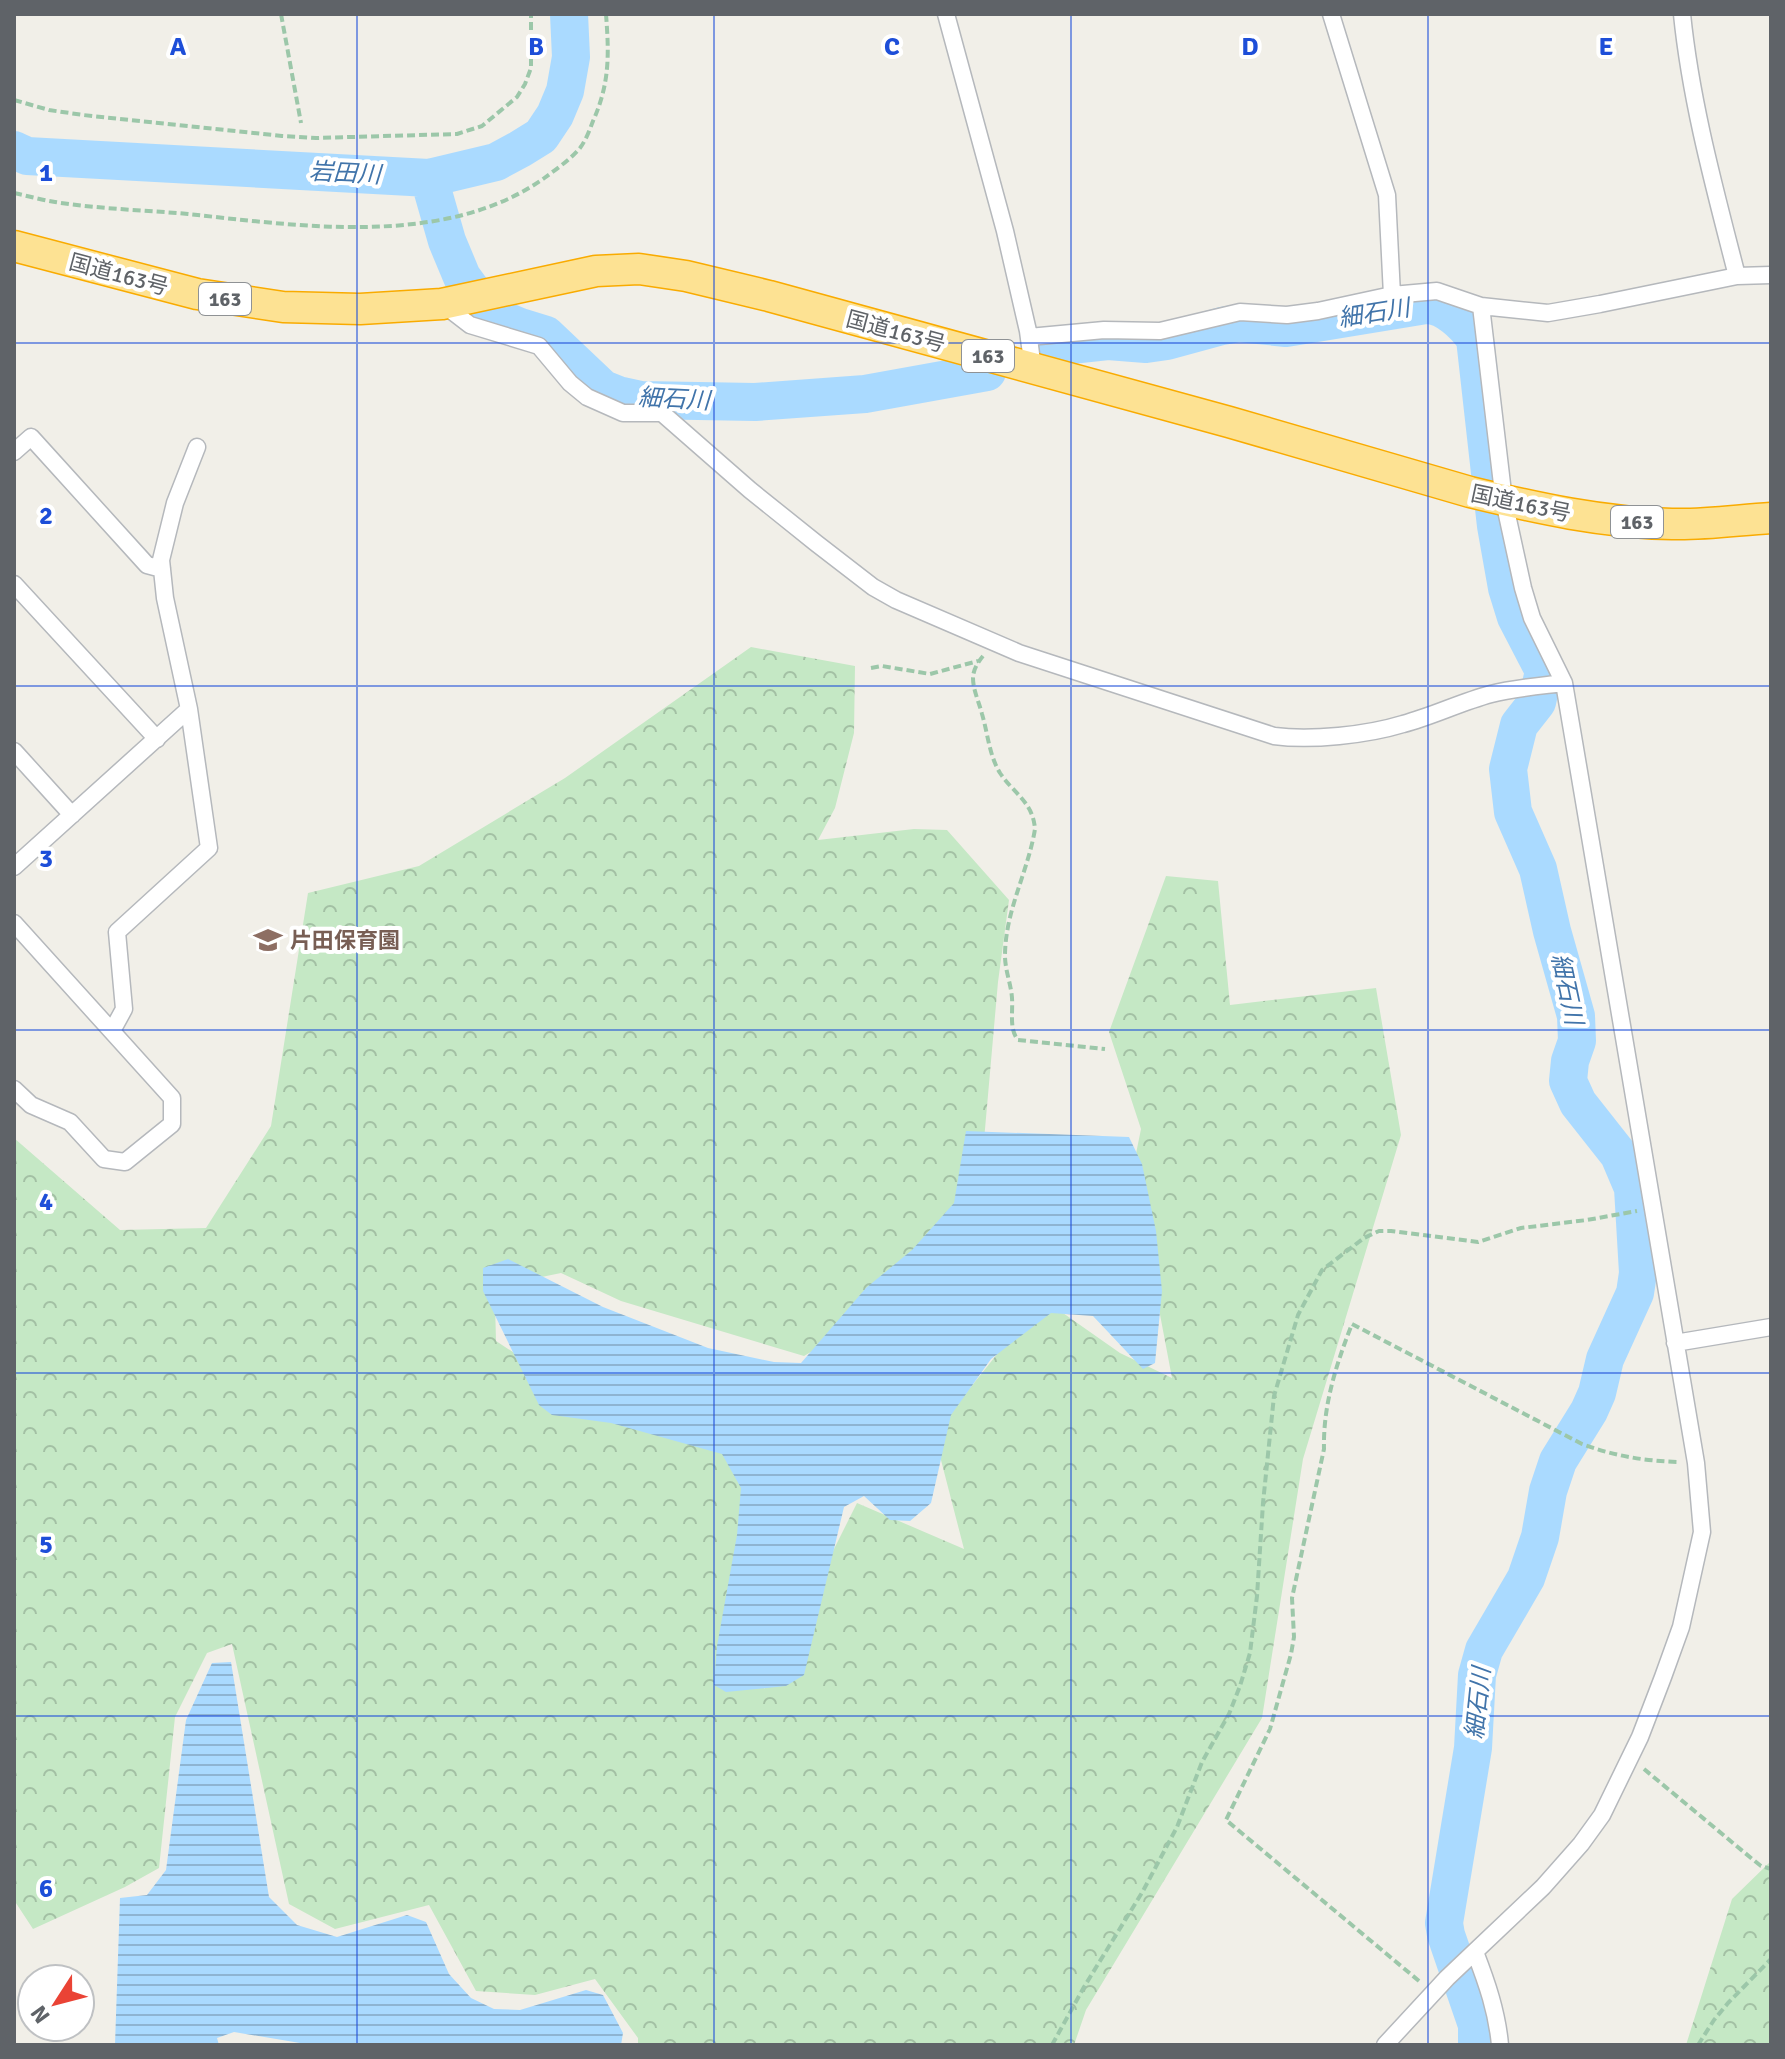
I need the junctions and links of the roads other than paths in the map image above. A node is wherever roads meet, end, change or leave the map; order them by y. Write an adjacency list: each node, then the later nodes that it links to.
1 (946, 14): 10 (street)
2 (1331, 14): 7 (street)
3 (1682, 14): 6 (street)
4 (14, 246): 8 (highway, 国道163号 / 163)
5 (1771, 275): 6 (street)
6 (1737, 276): 9 (street)
7 (1392, 295): 9 (street); 10 (street)
8 (450, 303): 11 (highway, 国道163号 / 163); 18 (street)
9 (1481, 306): 14 (street)
10 (1029, 337): 11 (street)
11 (1033, 369): 14 (highway, 国道163号 / 163)
12 (197, 447): 16 (street)
13 (14, 452): 16 (street)
14 (1504, 501): 15 (highway, 国道163号 / 163); 18 (street)
15 (1771, 518)
16 (162, 569): 19 (street)
17 (14, 584): 20 (street)
18 (1560, 683): 28 (street)
19 (189, 709): 20 (street); 25 (street)
20 (157, 739): 22 (street)
21 (14, 751): 22 (street)
22 (72, 815): 23 (street)
23 (14, 867)
24 (14, 923): 25 (street)
25 (112, 1031): 26 (street)
26 (14, 1089)
27 (1771, 1327): 28 (street)
28 (1675, 1343): 29 (street)
29 (1471, 1955): 30 (street); 31 (street)
30 (1385, 2045)
31 (1500, 2045)

